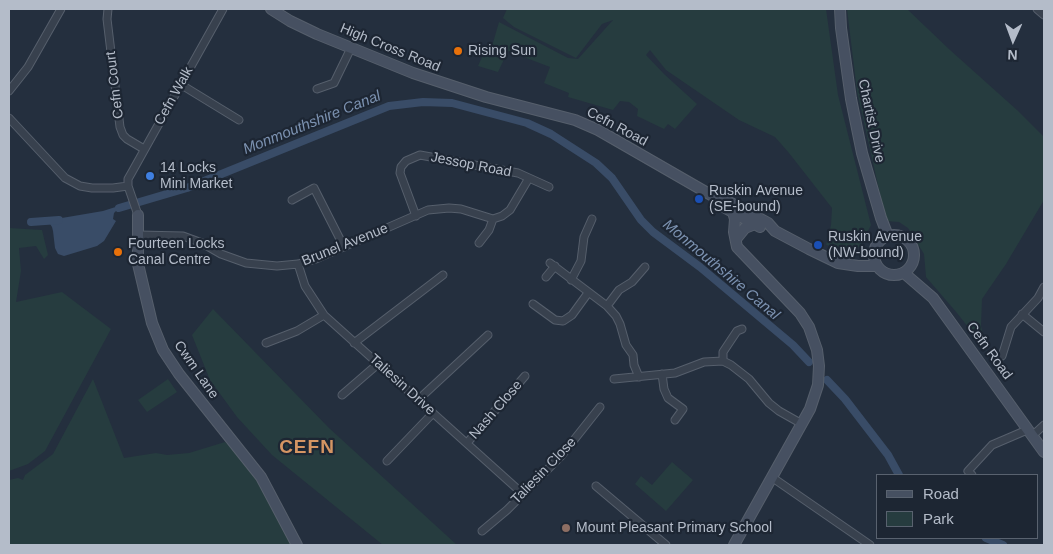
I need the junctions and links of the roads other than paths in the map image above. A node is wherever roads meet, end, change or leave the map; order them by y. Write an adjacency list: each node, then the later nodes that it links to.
1 (60, 9): 12 (street)
2 (108, 9): 15 (street, Cefn Court)
3 (223, 9): 9 (street, Cefn Walk)
4 (271, 9): 8 (main road, High Cross Road)
5 (840, 9): 29 (main road, Chartist Drive)
6 (1037, 9): 7 (street)
7 (1044, 15)
8 (351, 48): 10 (main road, High Cross Road); 11 (street)
9 (180, 84): 14 (street); 15 (street, Cefn Walk)
10 (446, 85): 19 (main road, Cefn Road)
11 (317, 89)
12 (9, 91)
13 (9, 118): 17 (street)
14 (239, 120)
15 (144, 149): 17 (street, Cefn Walk)
16 (529, 178): 18 (street, Jessop Road); 23 (street, Jessop Road); 25 (street)
17 (128, 186): 22 (street, Cwm Lane)
18 (549, 188)
19 (711, 195): 21 (main road, Cefn Road); 27 (main road, Cefn Road)
20 (292, 200): 32 (street)
21 (733, 212): 24 (main road, Cefn Road); 30 (main road)
22 (138, 215): 28 (main road, Cwm Lane)
23 (416, 216): 25 (street, Brunel Avenue); 32 (street, Brunel Avenue)
24 (744, 218): 27 (main road); 30 (main road)
25 (492, 219): 31 (street)
26 (592, 219): 39 (street)
27 (757, 221): 30 (main road); 34 (main road, Cefn Road)
28 (139, 235): 33 (street, Brunel Avenue); 74 (main road, Cwm Lane)
29 (888, 236): 34 (main road); 36 (main road)
30 (736, 239): 63 (main road)
31 (479, 243)
32 (344, 247): 33 (street, Brunel Avenue)
33 (298, 264): 45 (street, Taliesin Drive)
34 (877, 266): 36 (main road)
35 (645, 267): 43 (street)
36 (904, 273): 65 (main road, Cefn Road)
37 (443, 275): 50 (street)
38 (546, 277): 39 (street)
39 (571, 280): 41 (street)
40 (1044, 287): 44 (street)
41 (588, 293): 42 (street); 43 (street)
42 (533, 304)
43 (607, 306): 56 (street)
44 (1022, 314): 47 (street); 51 (street)
45 (324, 315): 49 (street); 50 (street, Taliesin Drive)
46 (742, 329): 52 (street)
47 (1044, 332)
48 (488, 335): 59 (street)
49 (266, 342)
50 (354, 343): 53 (street, Taliesin Drive)
51 (1002, 356)
52 (723, 361): 54 (street); 63 (street)
53 (379, 363): 58 (street); 59 (street, Taliesin Drive)
54 (662, 374): 56 (street); 62 (street)
55 (525, 376): 66 (street, Nash Close)
56 (639, 377): 57 (street)
57 (614, 379)
58 (342, 395)
59 (419, 400): 61 (street, Taliesin Drive)
60 (600, 407): 72 (street, Taliesin Close)
61 (434, 413): 66 (street, Taliesin Drive); 68 (street)
62 (675, 420)
63 (802, 424): 70 (main road)
64 (1044, 425): 65 (street)
65 (1030, 433): 67 (main road, Cefn Road); 69 (street)
66 (467, 443): 72 (street, Taliesin Drive)
67 (1044, 452)
68 (387, 460)
69 (971, 474)
70 (773, 478): 76 (main road); 77 (street)
71 (596, 486): 75 (street)
72 (523, 494): 73 (street, Taliesin Close)
73 (482, 531)
74 (297, 545)
75 (666, 545)
76 (734, 545)
77 (870, 545)

